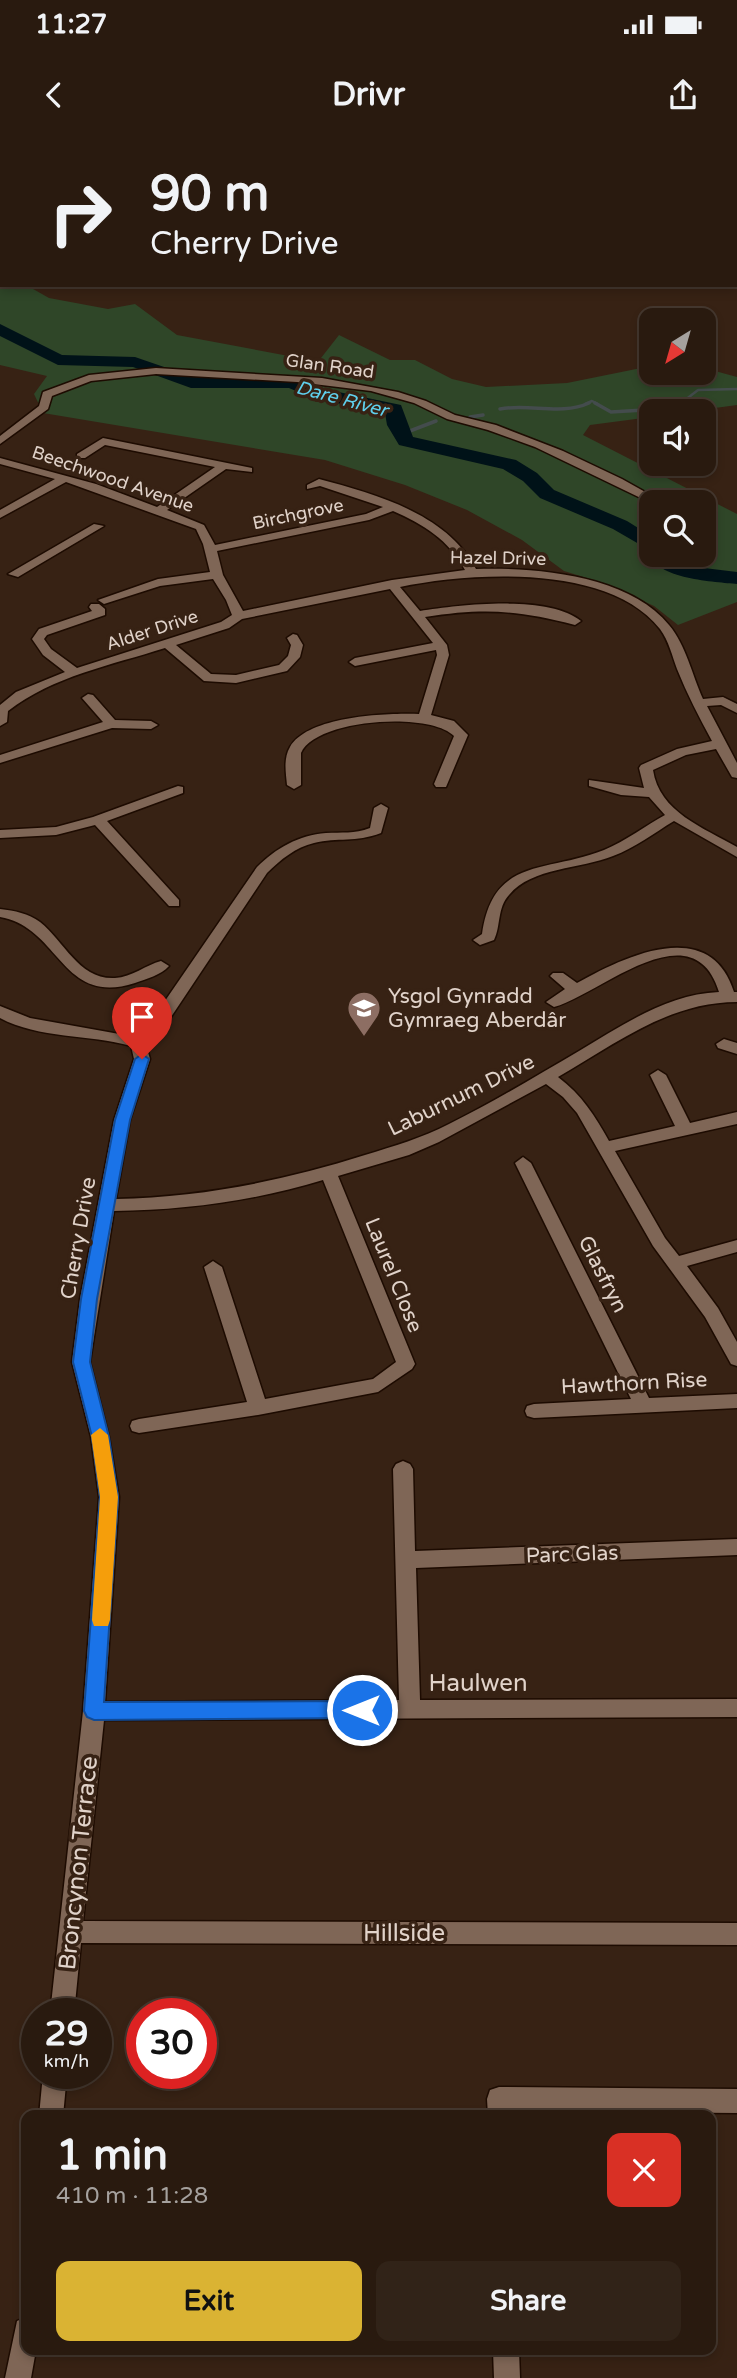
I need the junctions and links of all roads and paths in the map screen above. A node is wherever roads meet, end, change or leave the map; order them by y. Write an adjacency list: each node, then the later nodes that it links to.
1 (0, 441): 8 (street, Glan Road)
2 (81, 456): 4 (street)
3 (0, 461): 6 (street, Beechwood Avenue)
4 (225, 466): 5 (street); 10 (street)
5 (248, 470)
6 (66, 478): 10 (street, Beechwood Avenue); 11 (street)
7 (311, 487): 9 (street, Birchgrove)
8 (639, 493)
9 (391, 508): 13 (street, Birchgrove); 15 (street, Birchgrove)
10 (160, 510): 13 (street, Beechwood Avenue)
11 (0, 515)
12 (98, 526): 16 (street)
13 (211, 549): 17 (street, Beechwood Avenue)
14 (0, 564): 16 (street)
15 (471, 572): 19 (street, Hazel Drive); 29 (street, Hazel Drive)
16 (14, 574): 18 (street)
17 (217, 575): 21 (street, Beechwood Avenue); 27 (street)
18 (26, 580)
19 (392, 584): 20 (street); 21 (street, Hazel Drive)
20 (416, 615): 22 (street); 25 (street)
21 (238, 616): 24 (street, Alder Drive)
22 (575, 621)
23 (293, 638): 24 (street)
24 (166, 643): 27 (street, Alder Drive)
25 (441, 645): 26 (street); 31 (street)
26 (355, 662)
27 (75, 673): 32 (street)
28 (88, 698): 33 (street)
29 (698, 703): 30 (street); 35 (street, Hazel Drive)
30 (737, 709)
31 (424, 718): 38 (street); 40 (street)
32 (0, 722)
33 (111, 724): 34 (street); 36 (street)
34 (151, 725)
35 (719, 744): 37 (street, Hazel Drive); 42 (street)
36 (0, 759)
37 (737, 774)
38 (441, 783)
39 (594, 783): 42 (street)
40 (294, 785)
41 (178, 790): 45 (street)
42 (651, 793): 44 (street)
43 (380, 808): 48 (street)
44 (675, 814): 49 (street); 54 (street)
45 (97, 820): 47 (street); 51 (street)
46 (317, 821): 48 (street)
47 (0, 834)
48 (316, 838): 61 (street)
49 (737, 853)
50 (178, 886): 51 (street)
51 (163, 891): 52 (street)
52 (174, 903)
53 (0, 913): 55 (street)
54 (480, 940)
55 (161, 966)
56 (558, 976): 57 (street)
57 (576, 990): 58 (street); 59 (street)
58 (733, 997): 63 (street, Laburnum Drive)
59 (554, 1002)
60 (0, 1010): 61 (street)
61 (138, 1043): 69 (street, Cherry Drive)
62 (658, 1075): 65 (street)
63 (547, 1077): 66 (street); 68 (street, Laburnum Drive)
64 (737, 1118): 65 (street)
65 (685, 1130): 66 (street)
66 (605, 1148): 71 (street)
67 (523, 1163): 75 (street, Glasfryn)
68 (330, 1175): 69 (street, Laburnum Drive); 76 (street, Laurel Close)
69 (108, 1205): 84 (street, Cherry Drive)
70 (737, 1246): 71 (street)
71 (676, 1264): 73 (street)
72 (213, 1267): 76 (street)
73 (737, 1359)
74 (737, 1401): 75 (street, Hawthorn Rise)
75 (644, 1406): 77 (street, Hawthorn Rise)
76 (258, 1408): 78 (street, Laurel Close)
77 (534, 1411)
78 (139, 1426)
79 (402, 1469): 81 (street)
80 (737, 1547): 81 (street, Parc Glas)
81 (406, 1560): 83 (street)
82 (737, 1708): 83 (street, Haulwen)
83 (410, 1710): 84 (street, Haulwen)
84 (94, 1711): 85 (street, Broncynon Terrace)
85 (70, 1932): 86 (street, Hillside); 87 (street, Broncynon Terrace)
86 (737, 1934)
87 (64, 1998)
88 (54, 2089): 90 (street)
89 (737, 2101): 91 (street)
90 (52, 2110)
91 (500, 2110)
92 (22, 2355): 94 (street)
93 (506, 2355): 95 (street)
94 (18, 2378)
95 (507, 2378)

